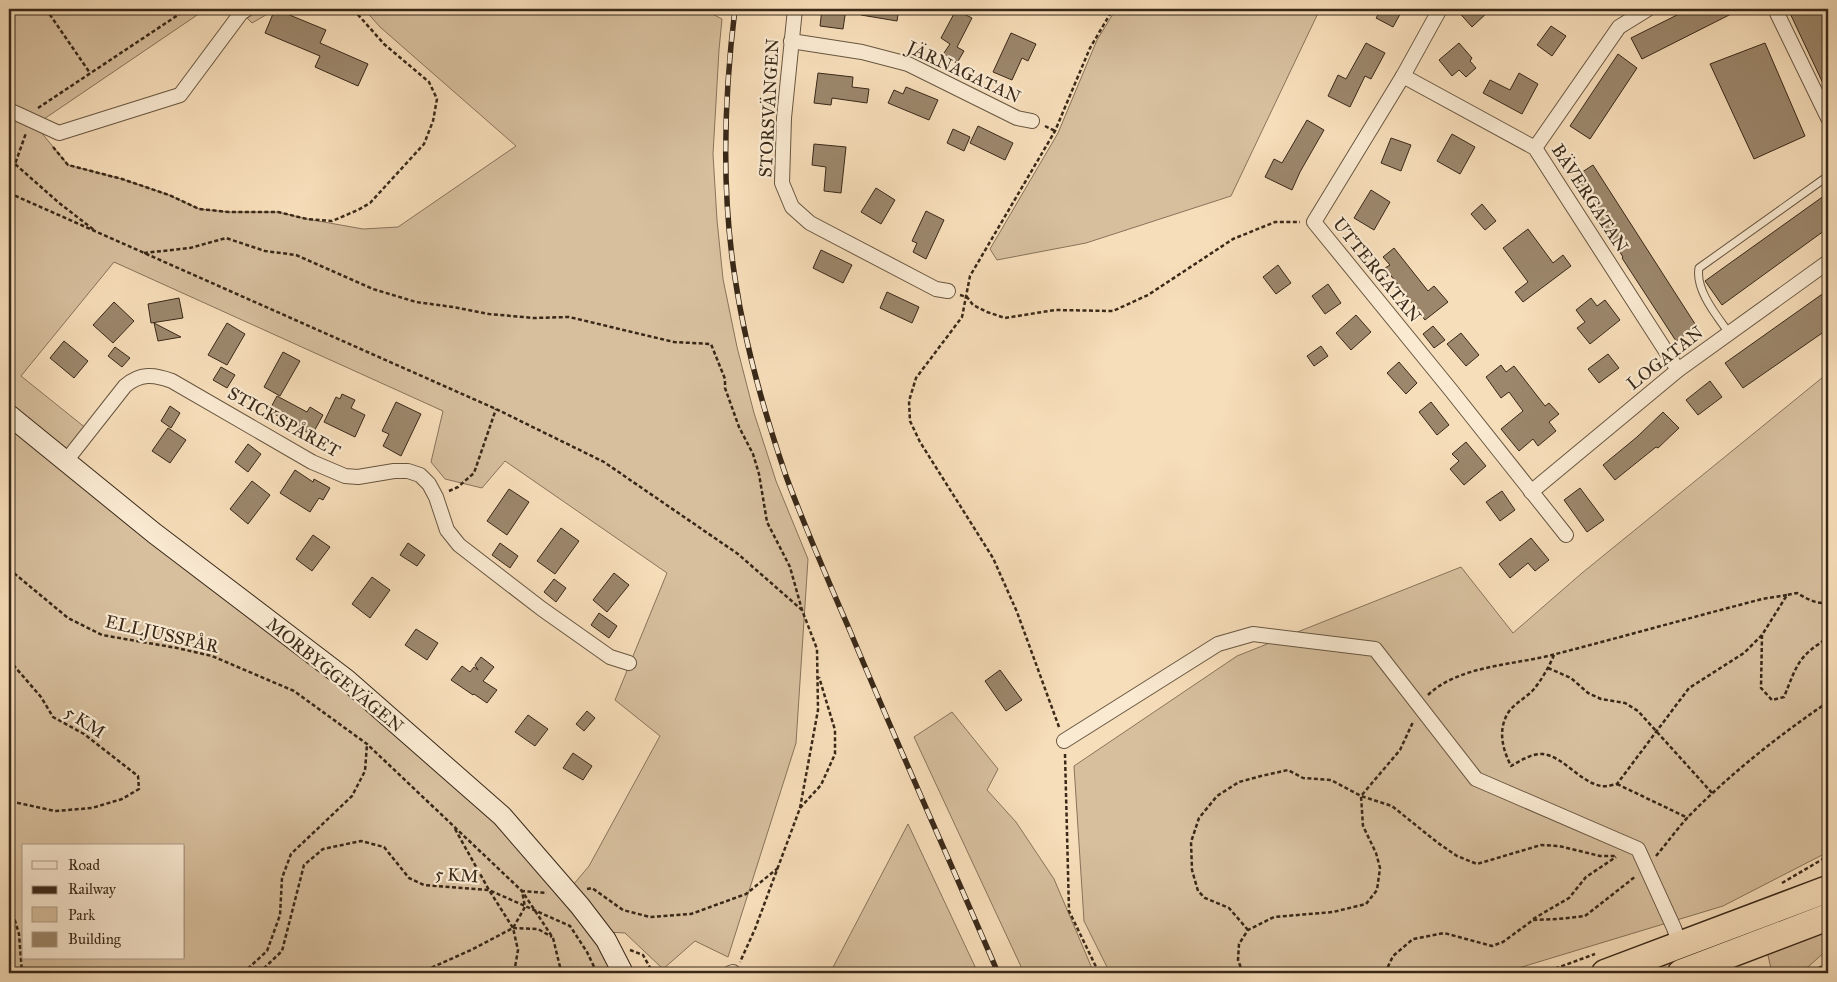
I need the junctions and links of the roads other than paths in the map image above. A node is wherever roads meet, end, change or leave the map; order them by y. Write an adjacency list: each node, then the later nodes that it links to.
1 (795, 9): 6 (street, STORSVÄNGEN)
2 (1440, 9): 7 (street, UTTERGATAN)
3 (1648, 9): 11 (street)
4 (1775, 9): 9 (street)
5 (241, 10): 8 (street)
6 (791, 41): 10 (street, JÄRNAGATAN); 14 (street, STORSVÄNGEN)
7 (1402, 76): 11 (street, BÄVERGATAN); 19 (street, UTTERGATAN)
8 (9, 110)
9 (1828, 118)
10 (1032, 121)
11 (1535, 148): 16 (street, BÄVERGATAN)
12 (1828, 176): 15 (lane)
13 (1828, 262): 15 (street, LOGATAN)
14 (948, 291)
15 (1729, 333): 16 (street, LOGATAN)
16 (1678, 370): 19 (street, LOGATAN)
17 (9, 415): 18 (street, MORBYGGEVÄGEN)
18 (66, 461): 21 (street, STICKSPÅRET); 26 (street, MORBYGGEVÄGEN)
19 (1531, 492): 20 (street, UTTERGATAN)
20 (1566, 534)
21 (629, 663)
22 (1064, 741): 25 (street)
23 (1828, 889): 25 (highway)
24 (1828, 917): 28 (highway)
25 (1680, 945): 27 (highway)
26 (623, 973)
27 (1605, 973)
28 (1681, 973)

